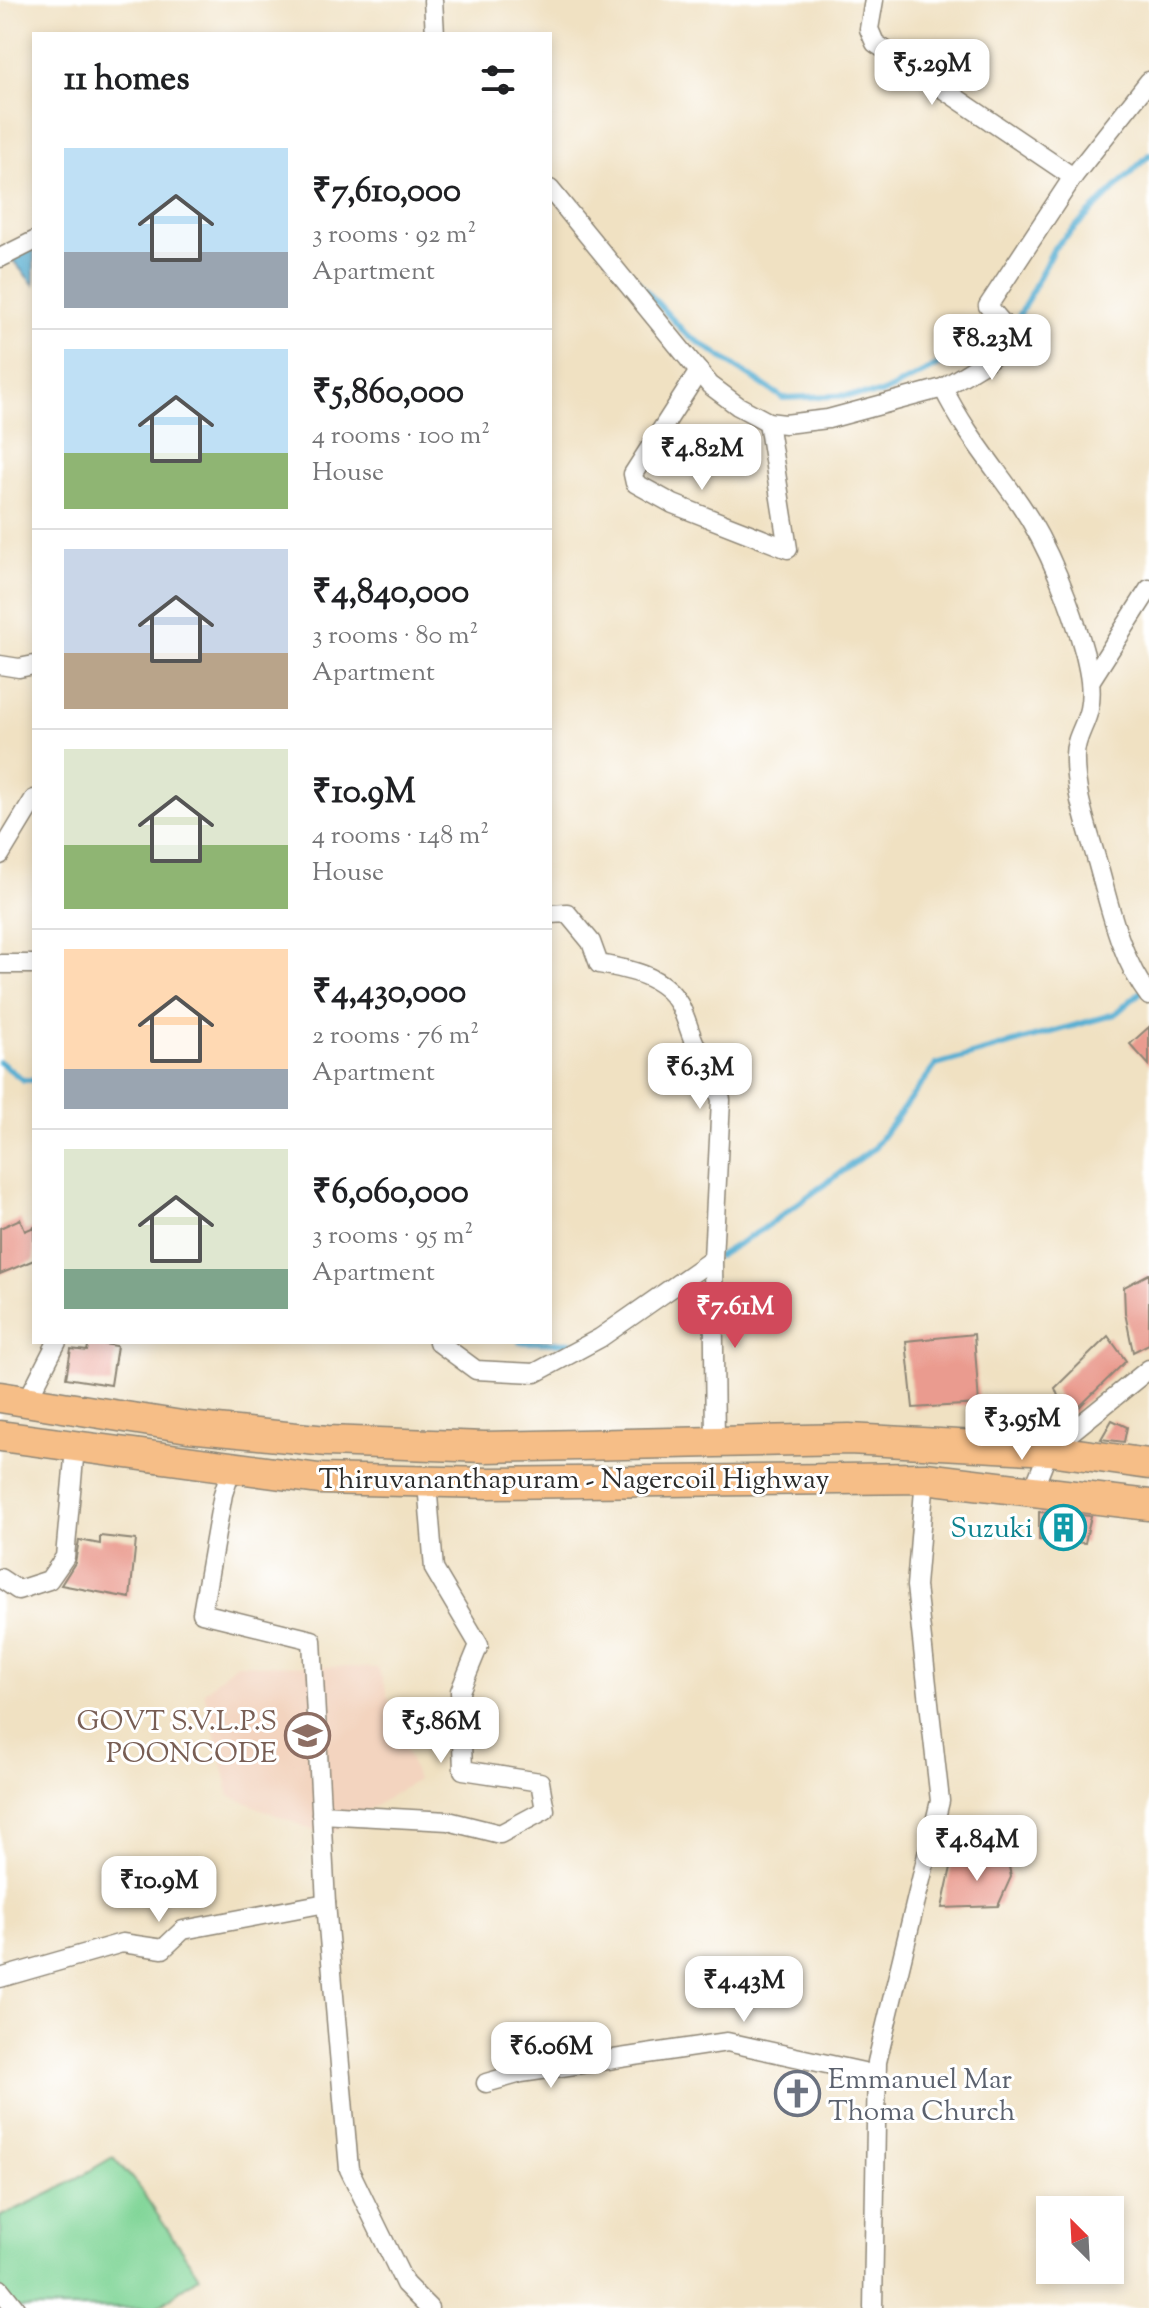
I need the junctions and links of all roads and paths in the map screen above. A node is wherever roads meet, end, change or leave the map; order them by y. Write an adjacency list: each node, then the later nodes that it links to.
1 (433, 0): 3 (street)
2 (874, 0): 5 (street)
3 (435, 32)
4 (1149, 81): 5 (street)
5 (1073, 177): 10 (street)
6 (552, 191): 9 (street)
7 (32, 242): 8 (street)
8 (0, 258)
9 (699, 371): 11 (street); 11 (street)
10 (943, 388): 11 (street); 15 (street)
11 (768, 422)
12 (1149, 589): 15 (street)
13 (0, 665): 14 (street)
14 (32, 665)
15 (1091, 680): 21 (street)
16 (32, 802): 17 (street)
17 (0, 855)
18 (552, 914): 22 (street)
19 (0, 964): 20 (street)
20 (32, 964)
21 (1143, 989)
22 (713, 1259): 24 (street); 28 (street)
23 (55, 1344): 26 (street)
24 (441, 1344)
25 (1149, 1369): 30 (street)
26 (13, 1399): 28 (main road, Thiruvananthapuram - Nagercoil Highway)
27 (0, 1436): 29 (main road, Thiruvananthapuram - Nagercoil Highway)
28 (715, 1441): 30 (main road, Thiruvananthapuram - Nagercoil Highway)
29 (75, 1448): 32 (main road, Thiruvananthapuram - Nagercoil Highway); 37 (street)
30 (1049, 1450): 31 (main road, Thiruvananthapuram - Nagercoil Highway); 35 (street)
31 (1149, 1464)
32 (232, 1466): 34 (main road, Thiruvananthapuram - Nagercoil Highway); 38 (street)
33 (925, 1478): 34 (main road, Thiruvananthapuram - Nagercoil Highway); 35 (main road, Thiruvananthapuram - Nagercoil Highway); 41 (street)
34 (427, 1483): 38 (street)
35 (1033, 1490): 36 (main road, Thiruvananthapuram - Nagercoil Highway)
36 (1149, 1505)
37 (0, 1578)
38 (321, 1814): 39 (street)
39 (326, 1903): 40 (street); 45 (street)
40 (0, 1978)
41 (877, 2075): 42 (street); 46 (street)
42 (486, 2083)
43 (0, 2289): 44 (street)
44 (15, 2308)
45 (429, 2308)
46 (873, 2308)

